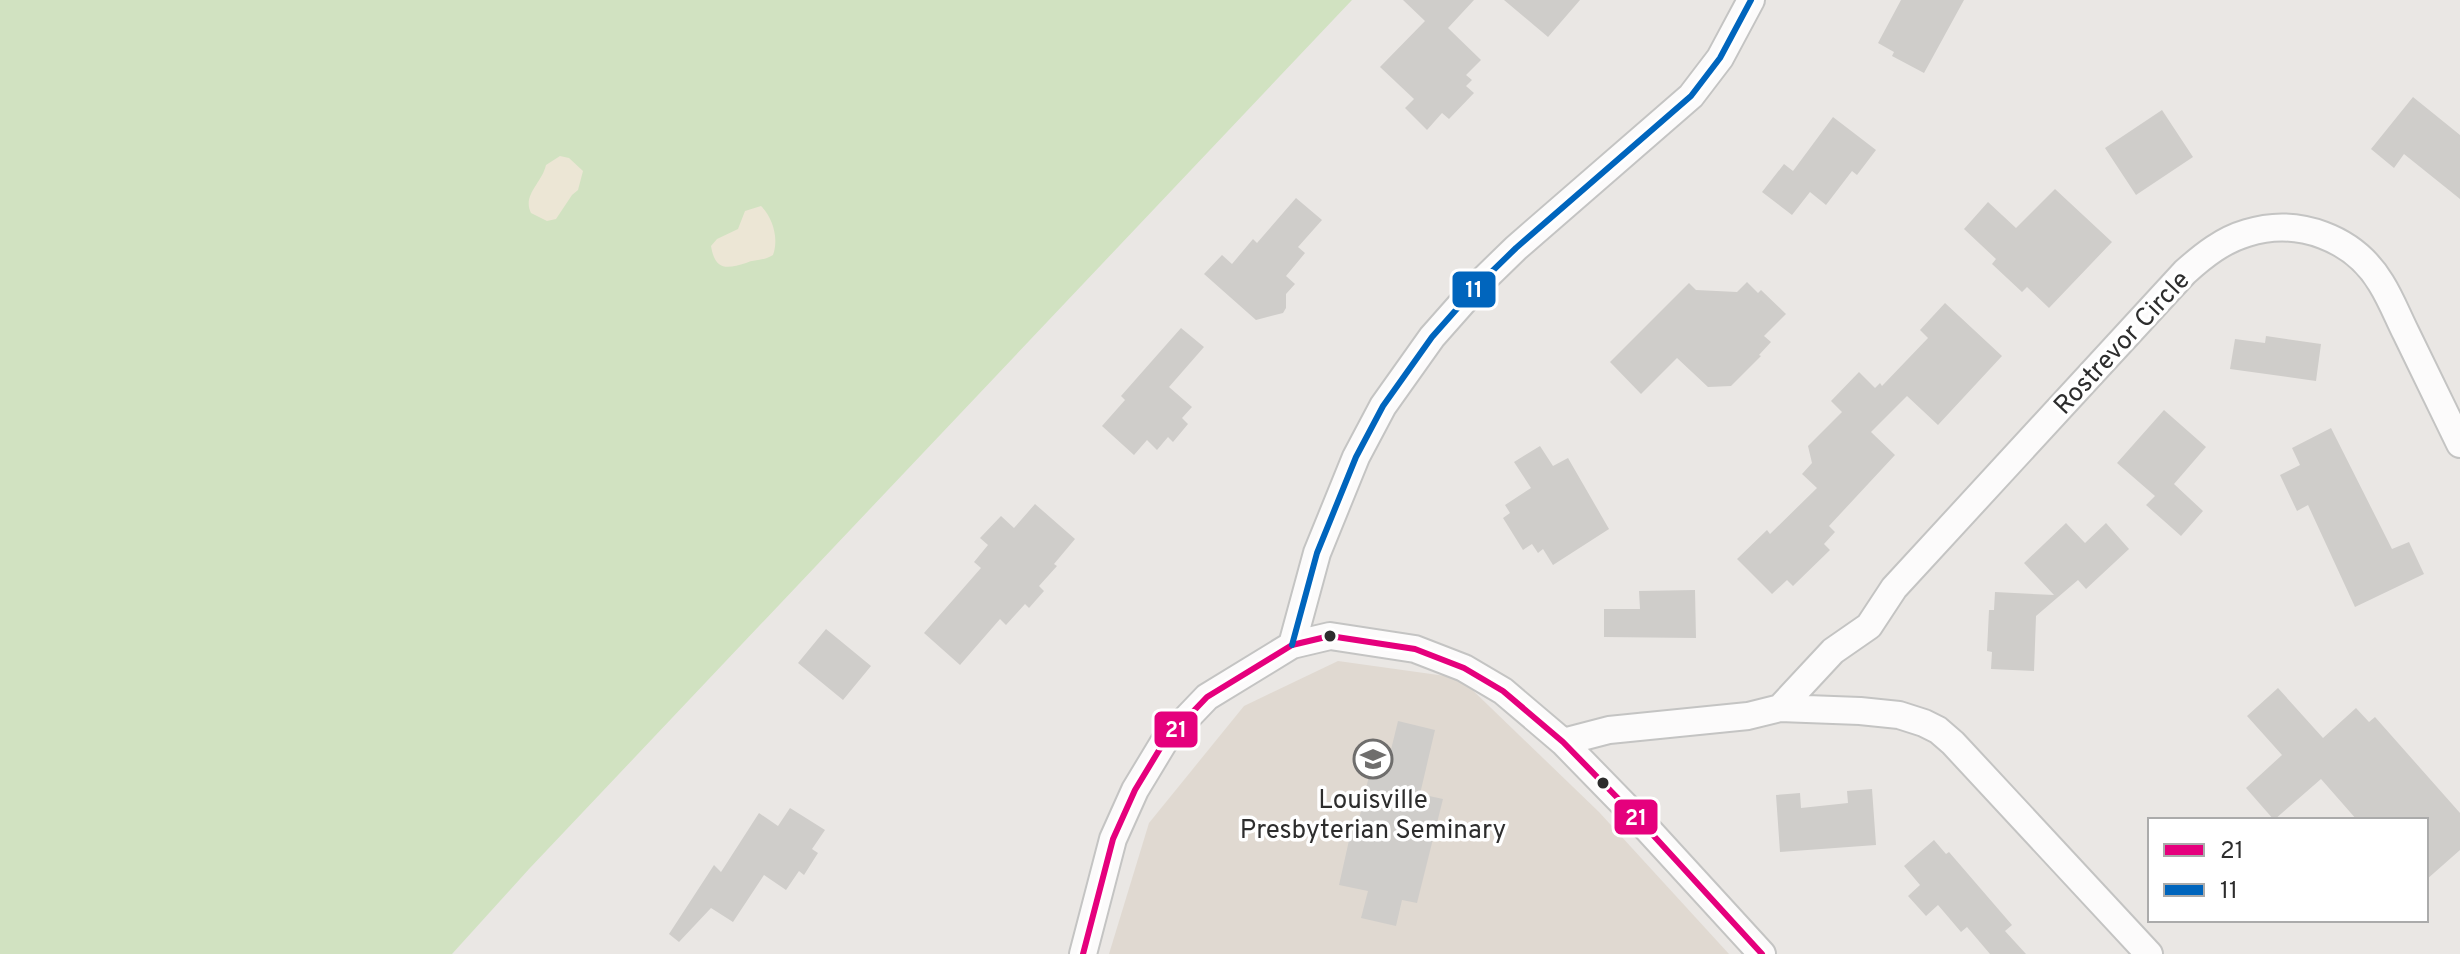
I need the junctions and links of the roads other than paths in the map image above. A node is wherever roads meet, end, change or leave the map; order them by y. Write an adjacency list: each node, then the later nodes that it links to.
1 (1751, 0): 3 (street)
2 (2460, 444): 4 (street, Rostrevor Circle)
3 (1292, 645): 5 (street); 6 (street)
4 (1780, 708): 5 (street); 8 (street)
5 (1563, 742): 7 (street)
6 (1083, 954)
7 (1762, 954)
8 (2149, 954)

